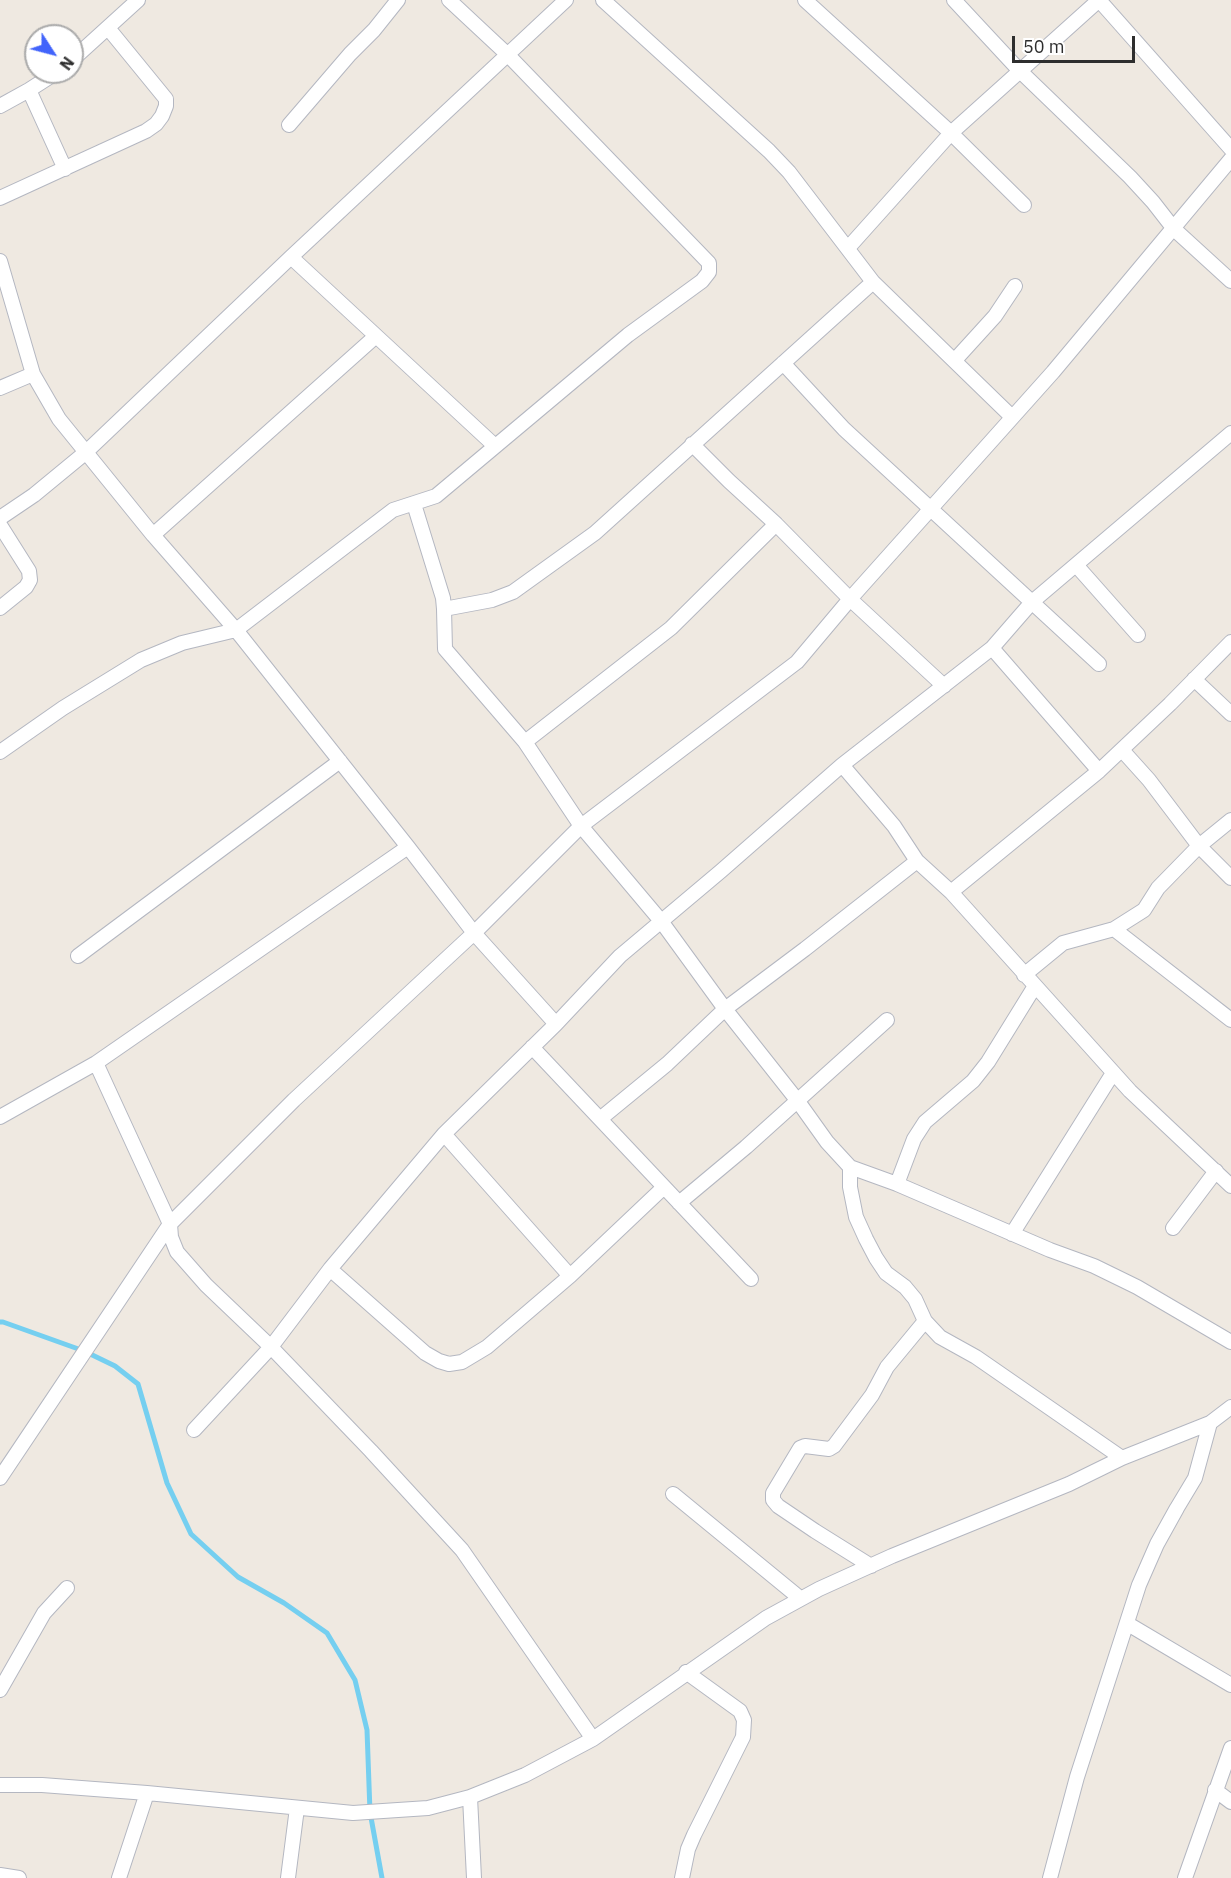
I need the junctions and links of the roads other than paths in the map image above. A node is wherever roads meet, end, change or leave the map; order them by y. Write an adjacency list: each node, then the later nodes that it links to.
1 (138, 0): 9 (street)
2 (398, 0): 16 (street)
3 (449, 0): 11 (street)
4 (566, 0): 11 (street)
5 (603, 0): 24 (street)
6 (805, 0): 17 (street)
7 (954, 0): 12 (street)
8 (1099, 0): 12 (street); 18 (street)
9 (108, 28): 10 (street); 20 (street)
10 (84, 49)
11 (508, 55): 25 (street); 38 (street)
12 (1019, 70): 17 (street); 23 (street)
13 (38, 84): 14 (street)
14 (29, 90): 15 (street); 20 (street)
15 (0, 106)
16 (289, 125)
17 (951, 133): 22 (street); 24 (street)
18 (1231, 149)
19 (1231, 159): 23 (street)
20 (65, 169): 21 (street)
21 (0, 198)
22 (1024, 206)
23 (1174, 229): 27 (street); 35 (street)
24 (848, 248): 28 (street)
25 (291, 257): 30 (street); 39 (street)
26 (0, 261): 33 (street)
27 (1231, 281)
28 (873, 282): 31 (street); 32 (street)
29 (1015, 286): 31 (street)
30 (376, 336): 38 (street); 45 (street)
31 (955, 360): 35 (street)
32 (783, 363): 37 (street); 41 (street)
33 (33, 374): 34 (street); 39 (street)
34 (0, 388)
35 (1012, 417): 41 (street)
36 (1231, 433): 46 (street)
37 (692, 444): 43 (street); 50 (street)
38 (495, 446): 40 (street)
39 (85, 453): 42 (street); 45 (street)
40 (414, 504): 50 (street); 51 (street)
41 (931, 510): 47 (street); 48 (street)
42 (0, 518)
43 (776, 524): 47 (street); 59 (street)
44 (0, 525): 49 (street)
45 (153, 535): 51 (street)
46 (1076, 565): 48 (street); 52 (street)
47 (850, 599): 57 (street); 66 (street)
48 (1032, 602): 54 (street); 55 (street)
49 (0, 608)
50 (444, 609): 59 (street)
51 (236, 630): 61 (street); 62 (street)
52 (1138, 634)
53 (1231, 642): 56 (street)
54 (992, 648): 57 (street); 64 (street)
55 (1100, 664)
56 (1194, 679): 58 (street); 60 (street)
57 (944, 686): 63 (street)
58 (1231, 714)
59 (525, 742): 66 (street)
60 (1122, 750): 64 (street); 67 (street)
61 (0, 752)
62 (340, 761): 68 (street); 75 (street)
63 (842, 765): 69 (street); 72 (street)
64 (1100, 771): 71 (street)
65 (1231, 820): 67 (street)
66 (581, 826): 72 (street); 74 (street)
67 (1199, 846): 70 (street); 73 (street)
68 (408, 847): 74 (street); 83 (street)
69 (917, 861): 71 (street); 78 (street)
70 (1231, 878)
71 (951, 892): 76 (street)
72 (661, 921): 78 (street); 81 (street)
73 (1114, 929): 76 (street); 80 (street)
74 (474, 933): 81 (street); 95 (street)
75 (78, 956)
76 (1024, 975): 77 (street)
77 (1035, 986): 84 (street); 91 (street)
78 (725, 1009): 85 (street); 87 (street)
79 (887, 1020): 85 (street)
80 (1231, 1020)
81 (556, 1024): 82 (street)
82 (532, 1047): 87 (street); 88 (street)
83 (96, 1063): 86 (street); 95 (street)
84 (1113, 1072): 90 (street); 97 (street)
85 (797, 1100): 89 (street); 94 (street)
86 (0, 1116)
87 (600, 1119): 93 (street)
88 (444, 1134): 98 (street); 99 (street)
89 (850, 1167): 91 (street); 101 (street)
90 (1216, 1170): 92 (street); 96 (street)
91 (897, 1184): 97 (street)
92 (1231, 1186)
93 (664, 1187): 94 (street); 99 (street)
94 (679, 1203): 100 (street)
95 (170, 1224): 103 (street); 108 (street)
96 (1173, 1228)
97 (1012, 1234): 102 (street)
98 (330, 1269): 99 (street); 103 (street)
99 (570, 1276)
100 (751, 1280)
101 (925, 1321): 107 (street); 110 (street)
102 (1231, 1342)
103 (271, 1347): 106 (street); 117 (street)
104 (1231, 1407): 105 (street)
105 (1210, 1423): 107 (street); 113 (street)
106 (194, 1430)
107 (1122, 1458): 110 (street)
108 (0, 1478)
109 (673, 1494): 112 (street)
110 (871, 1566): 112 (street)
111 (67, 1588): 116 (street)
112 (801, 1599): 114 (street)
113 (1128, 1624): 115 (street); 131 (street)
114 (686, 1672): 117 (street); 130 (street)
115 (1231, 1685)
116 (0, 1690)
117 (593, 1739): 122 (street)
118 (1231, 1748): 120 (street)
119 (0, 1785): 121 (street)
120 (1215, 1790): 123 (street); 132 (street)
121 (147, 1793): 124 (street); 127 (street)
122 (470, 1797): 124 (street); 129 (street)
123 (1231, 1802)
124 (297, 1808): 128 (street)
125 (0, 1875): 126 (street)
126 (19, 1878)
127 (119, 1878)
128 (288, 1878)
129 (474, 1878)
130 (682, 1878)
131 (1050, 1878)
132 (1185, 1878)

